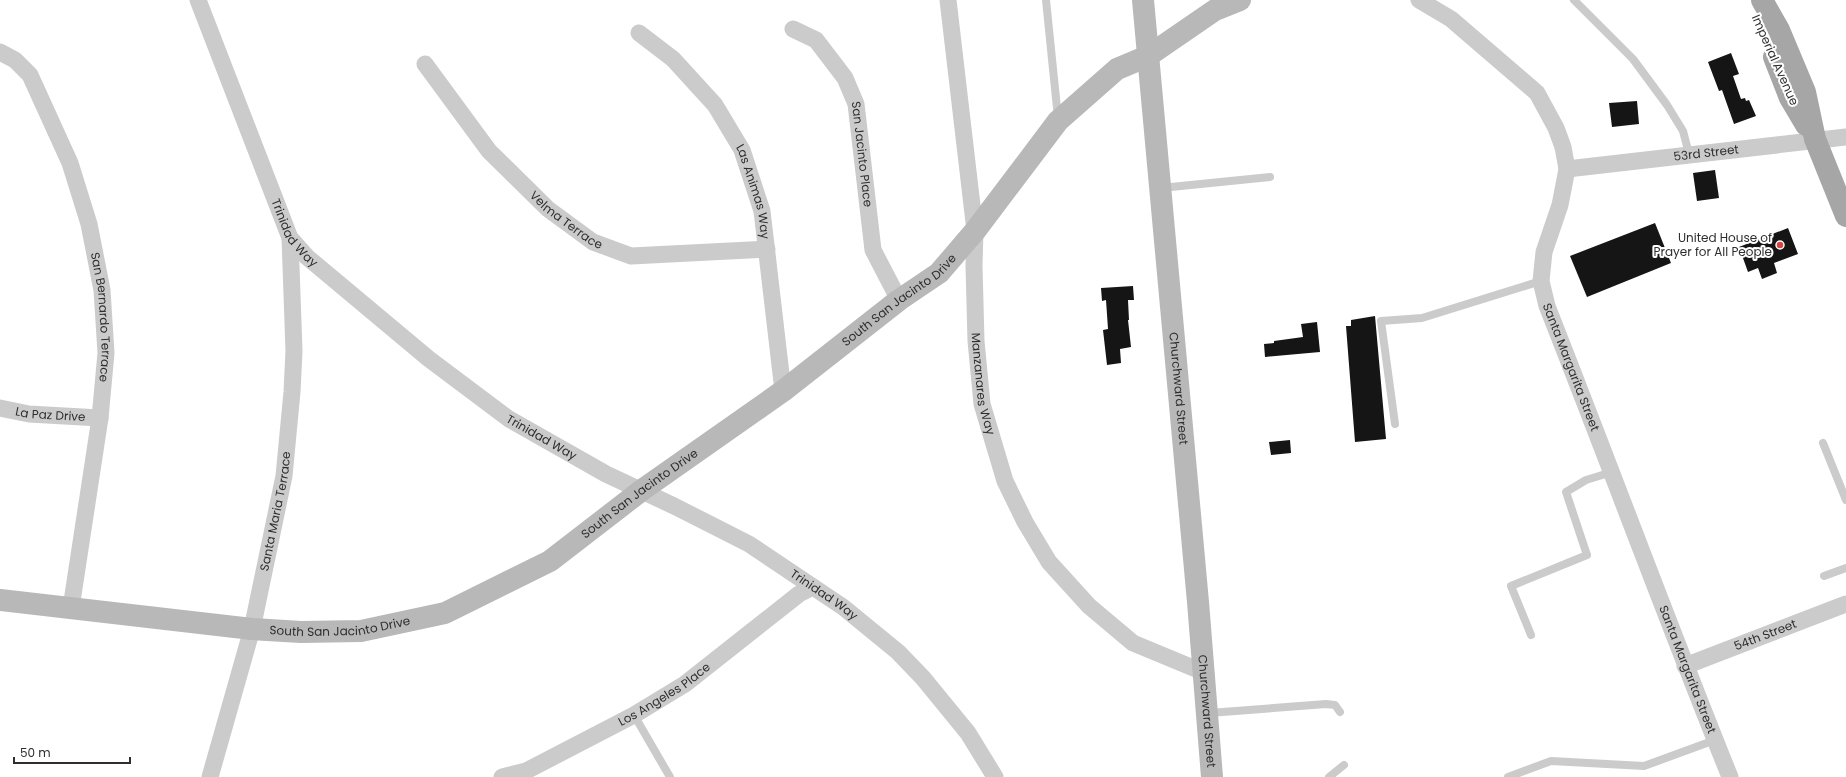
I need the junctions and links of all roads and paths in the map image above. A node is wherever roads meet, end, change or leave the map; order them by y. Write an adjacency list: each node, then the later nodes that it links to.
1 (198, 0): 24 (street, Trinidad Way)
2 (948, 0): 23 (street, Manzanares Way)
3 (1046, 0): 15 (lane)
4 (1143, 0): 13 (street, Churchward Street)
5 (1240, 0): 13 (street, South San Jacinto Drive)
6 (1419, 0): 19 (street, Santa Margarita Street)
7 (1574, 0): 18 (lane)
8 (1747, 0): 17 (main road, Imperial Avenue)
9 (1762, 0): 17 (main road, Imperial Avenue)
10 (793, 29): 27 (street, San Jacinto Place)
11 (639, 32): 25 (street, Las Animas Way)
12 (0, 52): 30 (street, San Bernardo Terrace)
13 (1148, 56): 15 (street, South San Jacinto Drive); 21 (street, Churchward Street)
14 (425, 64): 25 (street, Velma Terrace)
15 (1058, 121): 23 (street, South San Jacinto Drive)
16 (1846, 137): 17 (street, 53rd Street)
17 (1815, 139): 18 (street, 53rd Street); 22 (main road, Imperial Avenue)
18 (1689, 154): 19 (street, 53rd Street)
19 (1567, 169): 26 (street, Santa Margarita Street)
20 (1270, 177): 21 (lane)
21 (1160, 188): 45 (street, Churchward Street)
22 (1846, 216)
23 (975, 231): 27 (street, South San Jacinto Drive); 45 (street, Manzanares Way)
24 (290, 238): 34 (street, Trinidad Way); 42 (street, Santa Maria Terrace)
25 (767, 249): 28 (street, Las Animas Way)
26 (1541, 281): 31 (lane); 33 (street, Santa Margarita Street)
27 (899, 300): 28 (street, South San Jacinto Drive)
28 (783, 391): 34 (street, South San Jacinto Drive)
29 (0, 408): 30 (street, La Paz Drive)
30 (100, 418): 41 (street, San Bernardo Terrace)
31 (1395, 424)
32 (1823, 443): 35 (lane)
33 (1612, 472): 43 (lane); 44 (street, Santa Margarita Street)
34 (642, 490): 38 (street, Trinidad Way); 42 (street, South San Jacinto Drive)
35 (1846, 500)
36 (1846, 568): 37 (lane)
37 (1824, 576)
38 (814, 587): 48 (street, Los Angeles Place); 54 (street, Trinidad Way)
39 (0, 600): 41 (street, South San Jacinto Drive)
40 (1846, 604): 44 (street, 54th Street)
41 (70, 608): 42 (street, South San Jacinto Drive)
42 (252, 629): 51 (street, Santa Maria Terrace)
43 (1531, 636)
44 (1685, 666): 49 (street, Santa Margarita Street)
45 (1203, 672): 47 (street, Churchward Street)
46 (1340, 712): 47 (lane)
47 (1206, 714): 55 (street, Churchward Street)
48 (634, 715): 52 (street, Los Angeles Place); 53 (lane)
49 (1715, 740): 57 (lane); 58 (street, Santa Margarita Street)
50 (1344, 765): 56 (lane)
51 (210, 777)
52 (502, 777)
53 (670, 777)
54 (995, 777)
55 (1212, 777)
56 (1329, 777)
57 (1508, 777)
58 (1730, 777)

